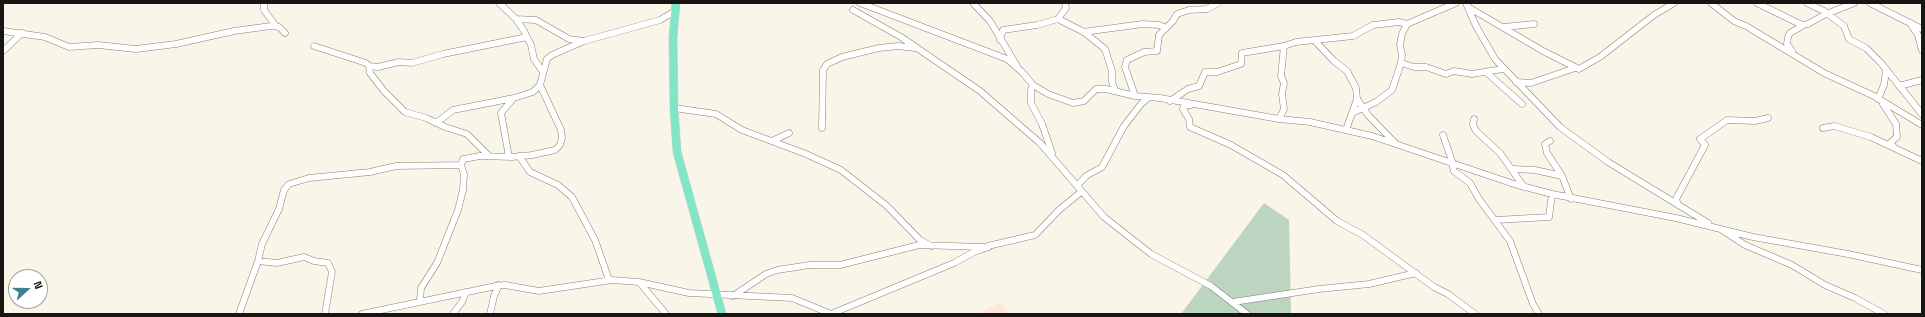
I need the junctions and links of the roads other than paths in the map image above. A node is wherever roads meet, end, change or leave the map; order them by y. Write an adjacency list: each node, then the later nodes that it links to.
1 (264, 3): 24 (street)
2 (499, 3): 19 (street)
3 (860, 3): 46 (street)
4 (974, 3): 33 (street)
5 (1065, 3): 18 (street)
6 (1218, 3): 26 (street)
7 (1456, 3): 21 (street)
8 (1674, 3): 44 (street)
9 (1711, 3): 41 (street)
10 (1756, 3): 23 (street)
11 (1807, 3): 17 (street)
12 (1854, 3): 17 (street)
13 (1870, 3): 20 (street)
14 (1467, 5): 25 (street); 45 (street)
15 (675, 7): 34 (street); 64 (main road)
16 (853, 10): 38 (street)
17 (1829, 14): 23 (street); 47 (street)
18 (1058, 18): 29 (street); 33 (street)
19 (516, 19): 32 (street); 34 (street)
20 (1910, 23): 27 (street); 39 (street)
21 (1407, 24): 35 (street); 42 (street)
22 (1534, 24): 25 (street)
23 (1804, 25): 41 (street)
24 (276, 26): 30 (street); 31 (street)
25 (1504, 27): 44 (street)
26 (1166, 28): 29 (street); 56 (street)
27 (1922, 28)
28 (3, 31): 30 (street)
29 (1083, 32): 55 (street)
30 (22, 33): 40 (street)
31 (285, 33)
32 (527, 37): 43 (street); 48 (street)
33 (1000, 40): 46 (street)
34 (584, 41): 48 (street)
35 (1315, 41): 37 (street); 59 (street)
36 (314, 46): 43 (street)
37 (1284, 46): 61 (street); 70 (street)
38 (918, 49): 73 (street); 84 (street)
39 (1922, 50)
40 (3, 51)
41 (1794, 54): 60 (street)
42 (1401, 63): 49 (street); 65 (street)
43 (369, 66): 71 (street)
44 (1575, 68): 51 (street)
45 (1503, 69): 49 (street); 51 (street)
46 (1018, 70): 53 (street)
47 (1886, 71): 54 (street); 60 (street)
48 (543, 72): 52 (street)
49 (1486, 72): 63 (street)
50 (1921, 81): 54 (street)
51 (1516, 82): 96 (street)
52 (540, 85): 57 (street); 83 (street)
53 (1033, 85): 55 (street); 84 (street)
54 (1899, 86): 67 (street)
55 (1115, 90): 56 (street)
56 (1135, 96): 58 (street)
57 (514, 98): 71 (street); 85 (street)
58 (1148, 98): 61 (street); 91 (street)
59 (1357, 99): 65 (street); 66 (street)
60 (1879, 100): 72 (street); 81 (street)
61 (1170, 101): 62 (street)
62 (1196, 104): 70 (street); 103 (street)
63 (1522, 104)
64 (674, 108): 78 (street); 108 (main road)
65 (1363, 109): 66 (street); 80 (street)
66 (1352, 113): 75 (street)
67 (1922, 114)
68 (1474, 118): 89 (street)
69 (1768, 118): 96 (street)
70 (1279, 119): 75 (street)
71 (436, 123): 82 (street)
72 (1922, 125)
73 (822, 128)
74 (1823, 128): 81 (street)
75 (1346, 130): 80 (street)
76 (790, 133): 78 (street)
77 (1443, 135): 87 (street)
78 (772, 141): 99 (street)
79 (1550, 141): 90 (street)
80 (1396, 144): 87 (street)
81 (1896, 149): 86 (street)
82 (488, 156): 85 (street); 88 (street)
83 (519, 156): 85 (street); 104 (street)
84 (1053, 156): 91 (street)
85 (509, 157)
86 (1922, 161)
87 (1453, 164): 92 (street); 97 (street)
88 (461, 165): 101 (street); 110 (street)
89 (1513, 170): 90 (street); 92 (street)
90 (1562, 176): 95 (street)
91 (1077, 186): 93 (street)
92 (1524, 187): 94 (street)
93 (1081, 192): 100 (street); 111 (street)
94 (1552, 194): 95 (street); 97 (street)
95 (1571, 199): 98 (street)
96 (1678, 205): 98 (street)
97 (1496, 220): 121 (street)
98 (1715, 226): 102 (street); 122 (street)
99 (930, 246): 100 (street); 109 (street)
100 (988, 247): 109 (street)
101 (258, 261): 112 (street); 113 (street)
102 (1922, 270)
103 (1416, 273): 111 (street); 120 (street)
104 (609, 280): 105 (street); 106 (street)
105 (639, 282): 108 (street); 117 (street)
106 (499, 285): 107 (street); 116 (street)
107 (466, 292): 110 (street); 115 (street)
108 (716, 295): 109 (street); 118 (main road)
109 (733, 296)
110 (420, 301): 114 (street)
111 (1233, 302): 119 (street)
112 (239, 314)
113 (325, 314)
114 (362, 314)
115 (453, 314)
116 (490, 314)
117 (666, 314)
118 (722, 314)
119 (1247, 314)
120 (1474, 314)
121 (1539, 314)
122 (1884, 314)

